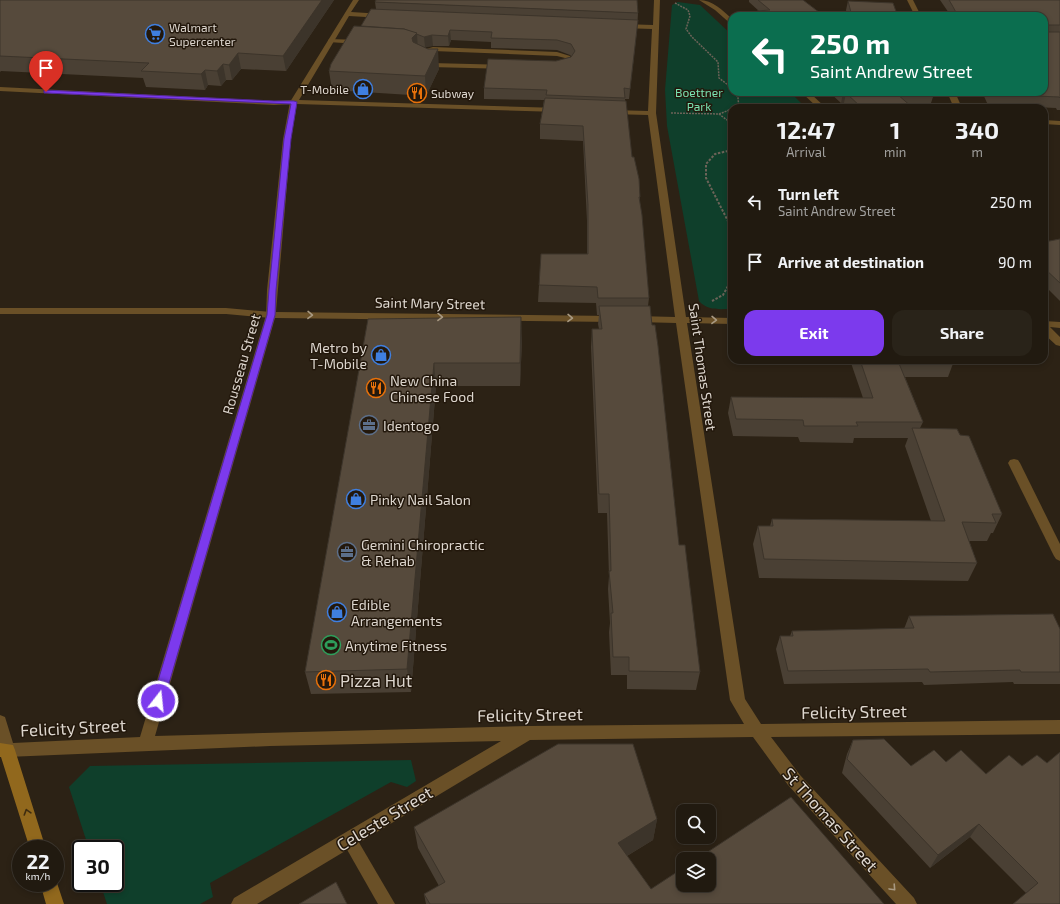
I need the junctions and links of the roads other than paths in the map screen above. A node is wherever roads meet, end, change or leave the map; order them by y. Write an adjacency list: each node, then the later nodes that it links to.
1 (356, 0): 6 (street, Rousseau Street)
2 (657, 0): 10 (street, Saint Thomas Street)
3 (702, 0): 8 (street)
4 (910, 0): 5 (street)
5 (916, 12)
6 (347, 14): 7 (street); 11 (street, Rousseau Street)
7 (394, 16)
8 (728, 19)
9 (616, 25): 10 (street)
10 (656, 27): 21 (street, Saint Thomas Street)
11 (330, 41): 12 (lane); 17 (street, Rousseau Street)
12 (366, 42)
13 (415, 47): 14 (lane)
14 (425, 51): 14 (lane)
15 (0, 89): 17 (lane)
16 (809, 96): 18 (street)
17 (294, 102): 19 (street); 25 (street, Rousseau Street)
18 (818, 104)
19 (568, 110)
20 (606, 111): 21 (street)
21 (652, 113): 26 (street, Saint Thomas Street)
22 (1048, 122): 23 (street)
23 (1060, 123)
24 (0, 311): 25 (lane)
25 (271, 315): 26 (street, Saint Mary Street, one-way to 26); 38 (street, Rousseau Street)
26 (681, 320): 27 (street, Saint Mary Street, one-way to 27); 37 (street, Saint Thomas Street)
27 (728, 321)
28 (1048, 324): 29 (street)
29 (1060, 325)
30 (1048, 332): 31 (street)
31 (1060, 343)
32 (1014, 462): 33 (lane)
33 (1060, 556)
34 (0, 722): 39 (street)
35 (1060, 727): 37 (street, Felicity Street)
36 (529, 732): 37 (street, Felicity Street); 38 (street, Felicity Street); 40 (street, Celeste Street)
37 (757, 732): 46 (street, St Thomas Street, one-way to 46)
38 (146, 742): 39 (street, Felicity Street)
39 (4, 750): 41 (street, one-way to 39)
40 (349, 839): 44 (street, Celeste Street); 45 (lane)
41 (35, 840)
42 (52, 892): 43 (street)
43 (55, 904)
44 (240, 904)
45 (387, 904)
46 (908, 904)

